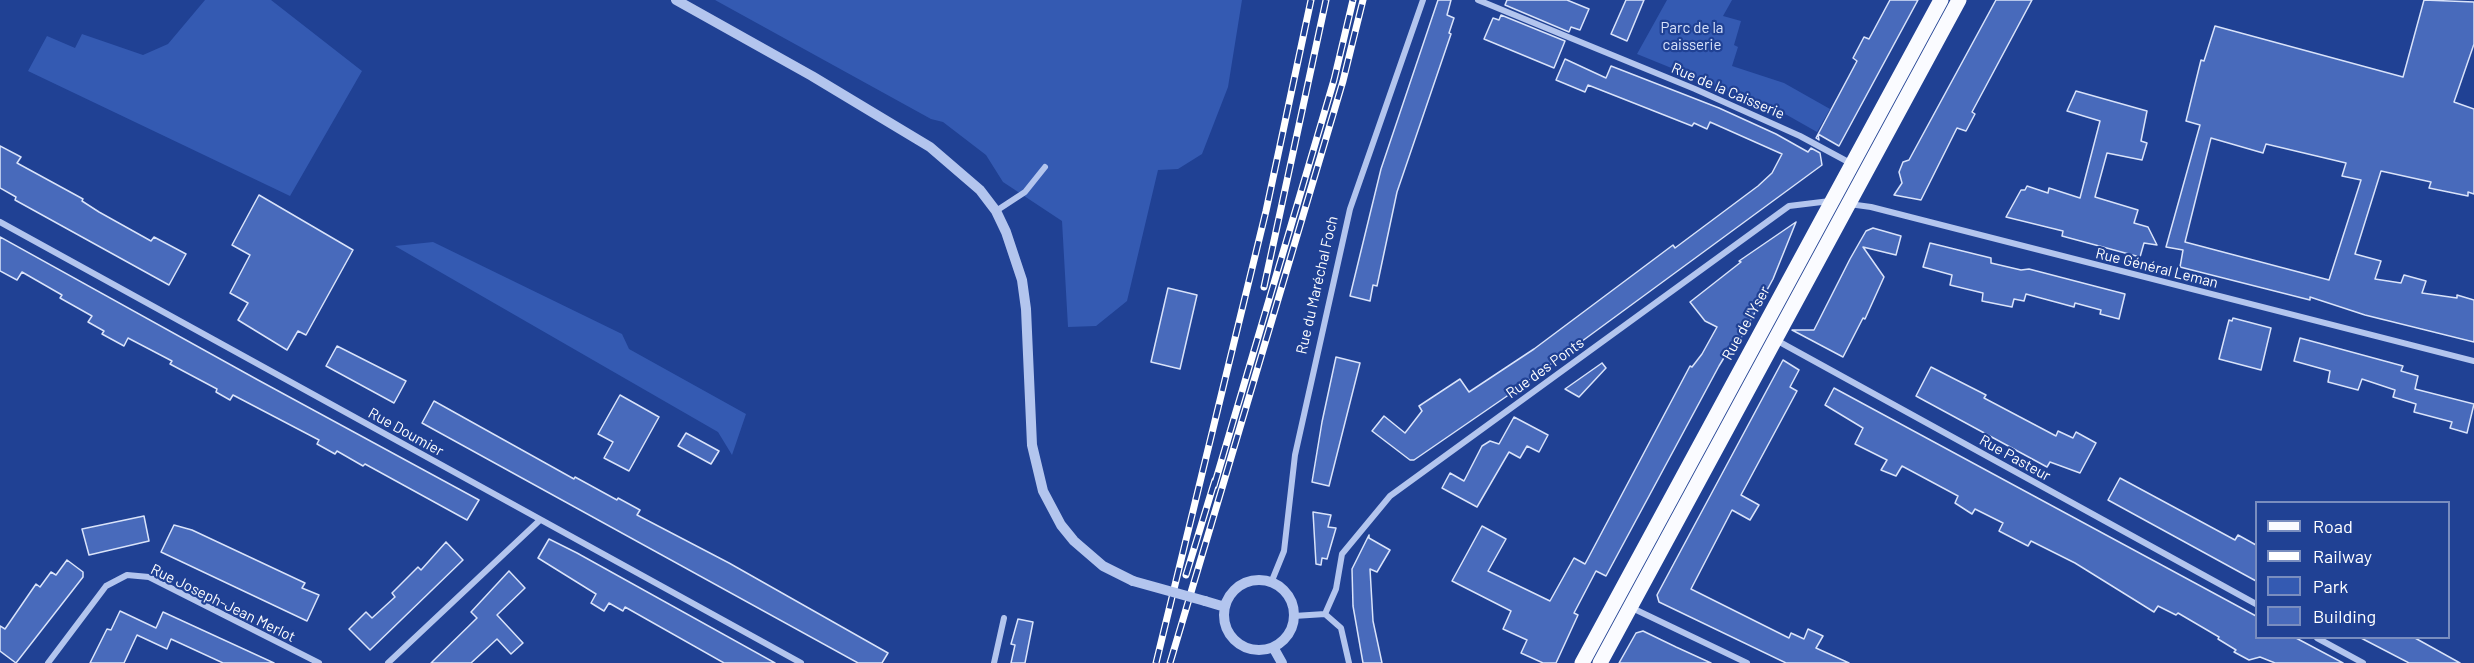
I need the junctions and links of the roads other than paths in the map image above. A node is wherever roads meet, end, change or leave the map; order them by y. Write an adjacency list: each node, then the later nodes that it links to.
1 (676, 0): 9 (street)
2 (1423, 0): 14 (street, Rue du Maréchal Foch)
3 (1478, 0): 7 (street, Rue de la Caisserie)
4 (1941, 0): 7 (main road)
5 (1959, 0): 7 (main road)
6 (1045, 167): 9 (street)
7 (1860, 168): 8 (main road)
8 (1841, 203): 11 (main road); 12 (street, Rue Général Leman); 18 (street, Rue des Ponts)
9 (996, 211): 17 (street, bridge)
10 (0, 222): 13 (street, Rue Doumier)
11 (1767, 336): 15 (street, Rue Pasteur); 16 (main road)
12 (2474, 361)
13 (540, 520): 25 (street); 26 (street, Rue Doumier)
14 (1271, 583): 17 (street); 19 (street)
15 (2255, 603)
16 (1623, 604): 30 (main road); 31 (main road); 32 (street)
17 (1225, 607): 22 (street)
18 (1325, 614): 19 (street); 29 (street)
19 (1294, 616): 22 (street)
20 (1004, 618): 27 (street)
21 (2319, 639): 33 (street)
22 (1273, 647): 28 (street)
23 (48, 663): 24 (street, Rue Joseph-Jean Merlot)
24 (319, 663)
25 (388, 663)
26 (801, 663)
27 (994, 663)
28 (1282, 663)
29 (1349, 663)
30 (1582, 663)
31 (1600, 663)
32 (1747, 663)
33 (2363, 663)

